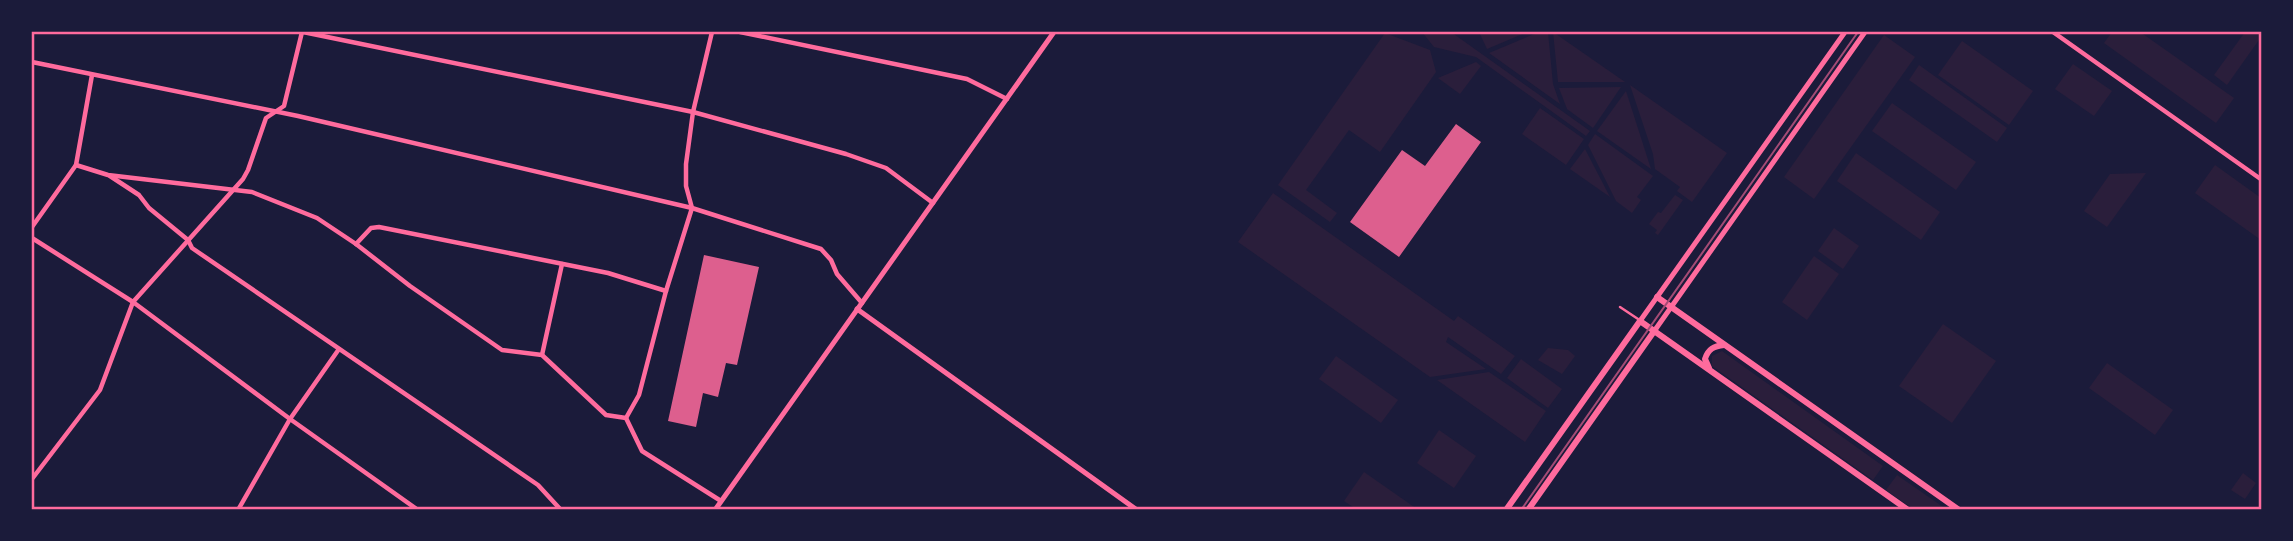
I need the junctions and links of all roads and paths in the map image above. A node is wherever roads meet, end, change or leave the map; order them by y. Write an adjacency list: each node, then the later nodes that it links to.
1 (303, 32): 11 (street); 12 (street)
2 (712, 32): 12 (street)
3 (740, 32): 10 (street)
4 (1053, 32): 10 (street)
5 (1845, 32): 25 (street)
6 (1865, 32): 29 (street)
7 (2053, 32): 15 (street)
8 (32, 62): 9 (street)
9 (92, 75): 11 (street); 13 (street)
10 (1007, 99): 17 (street)
11 (275, 112): 16 (street); 18 (street)
12 (693, 112): 17 (street); 18 (street)
13 (76, 165): 14 (street); 19 (street)
14 (108, 174): 16 (street); 21 (street)
15 (2262, 180)
16 (233, 189): 21 (street); 22 (street)
17 (933, 203): 27 (street)
18 (692, 208): 24 (street); 27 (street)
19 (32, 228)
20 (32, 238): 26 (street)
21 (188, 240): 26 (street); 34 (street)
22 (356, 244): 23 (street); 35 (street)
23 (562, 264): 24 (street); 35 (street)
24 (666, 291): 37 (street)
25 (1657, 297): 29 (main road); 31 (street)
26 (133, 302): 38 (street); 39 (street)
27 (862, 303): 30 (street)
28 (1620, 307): 31 (lane)
29 (1671, 307): 32 (street); 33 (main road)
30 (857, 309): 40 (street); 45 (street)
31 (1640, 321): 32 (main road); 46 (main road)
32 (1655, 330): 36 (main road); 47 (main road)
33 (1724, 345): 36 (main road); 49 (main road)
34 (339, 349): 38 (street); 43 (street)
35 (542, 355): 37 (street)
36 (1709, 369): 48 (main road)
37 (626, 418): 40 (street)
38 (290, 419): 41 (street); 42 (street)
39 (32, 479)
40 (721, 501): 44 (street)
41 (238, 509)
42 (418, 509)
43 (561, 509)
44 (715, 509)
45 (1137, 509)
46 (1506, 509)
47 (1528, 509)
48 (1908, 509)
49 (1959, 509)

